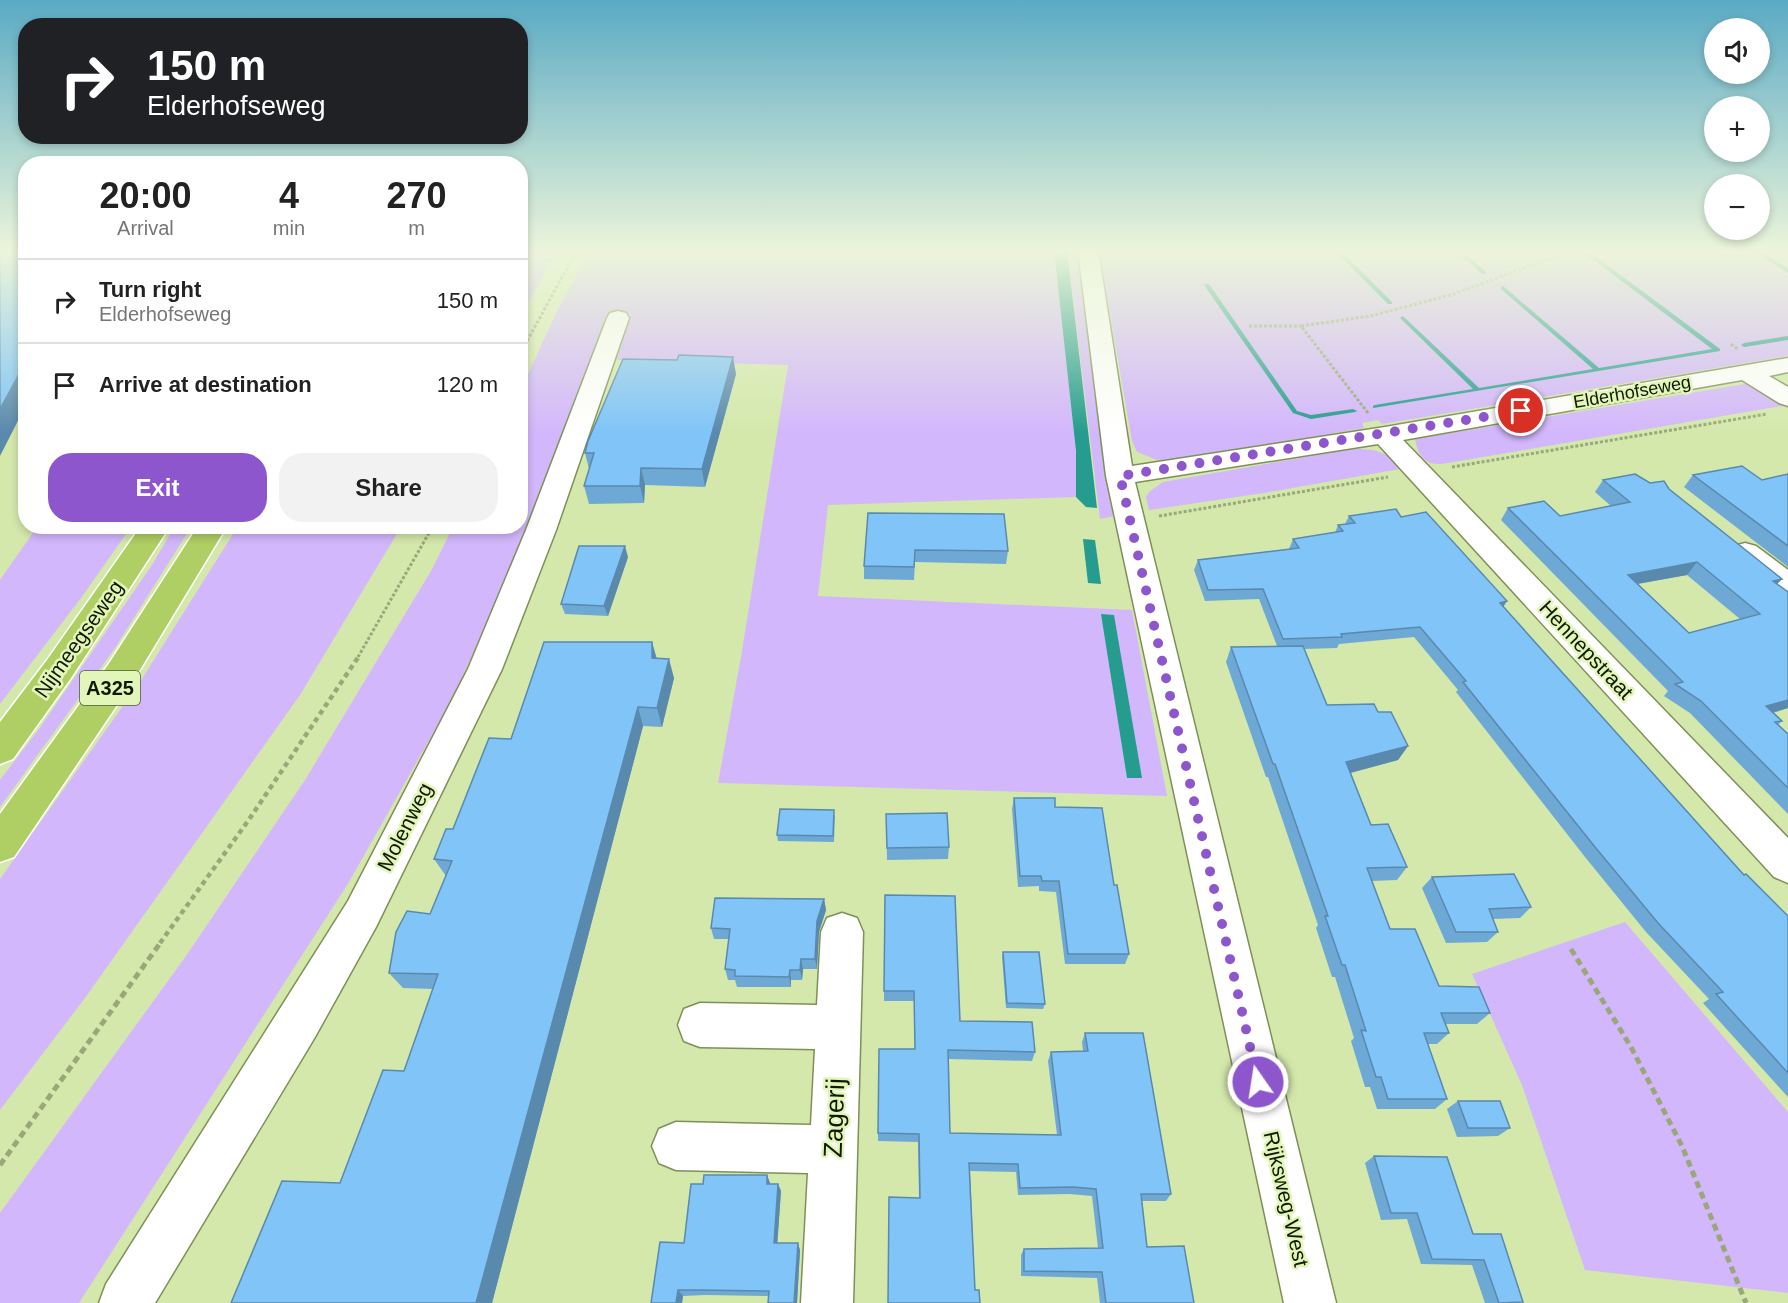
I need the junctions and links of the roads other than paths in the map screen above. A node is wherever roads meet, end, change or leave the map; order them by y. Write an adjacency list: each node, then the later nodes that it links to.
1 (1097, 311): 7 (street, Rijksweg-West)
2 (618, 318): 20 (street, Molenweg)
3 (1788, 365): 4 (street, Elderhofseweg)
4 (1746, 372): 5 (street); 6 (street, Elderhofseweg)
5 (1782, 405)
6 (1385, 435): 7 (street, Elderhofseweg); 14 (street, Hennepstraat)
7 (1120, 476): 22 (street, Rijksweg-West)
8 (151, 534): 12 (highway, Nijmeegseweg / A325)
9 (208, 534): 13 (highway, A325)
10 (1725, 537): 11 (street)
11 (1788, 586)
12 (0, 749)
13 (0, 845)
14 (1788, 865)
15 (842, 932): 17 (street, Zagerij)
16 (700, 1025): 17 (street)
17 (838, 1026): 19 (street, Zagerij)
18 (676, 1146): 19 (street)
19 (833, 1149): 21 (street, Zagerij)
20 (125, 1303)
21 (827, 1303)
22 (1310, 1303)

